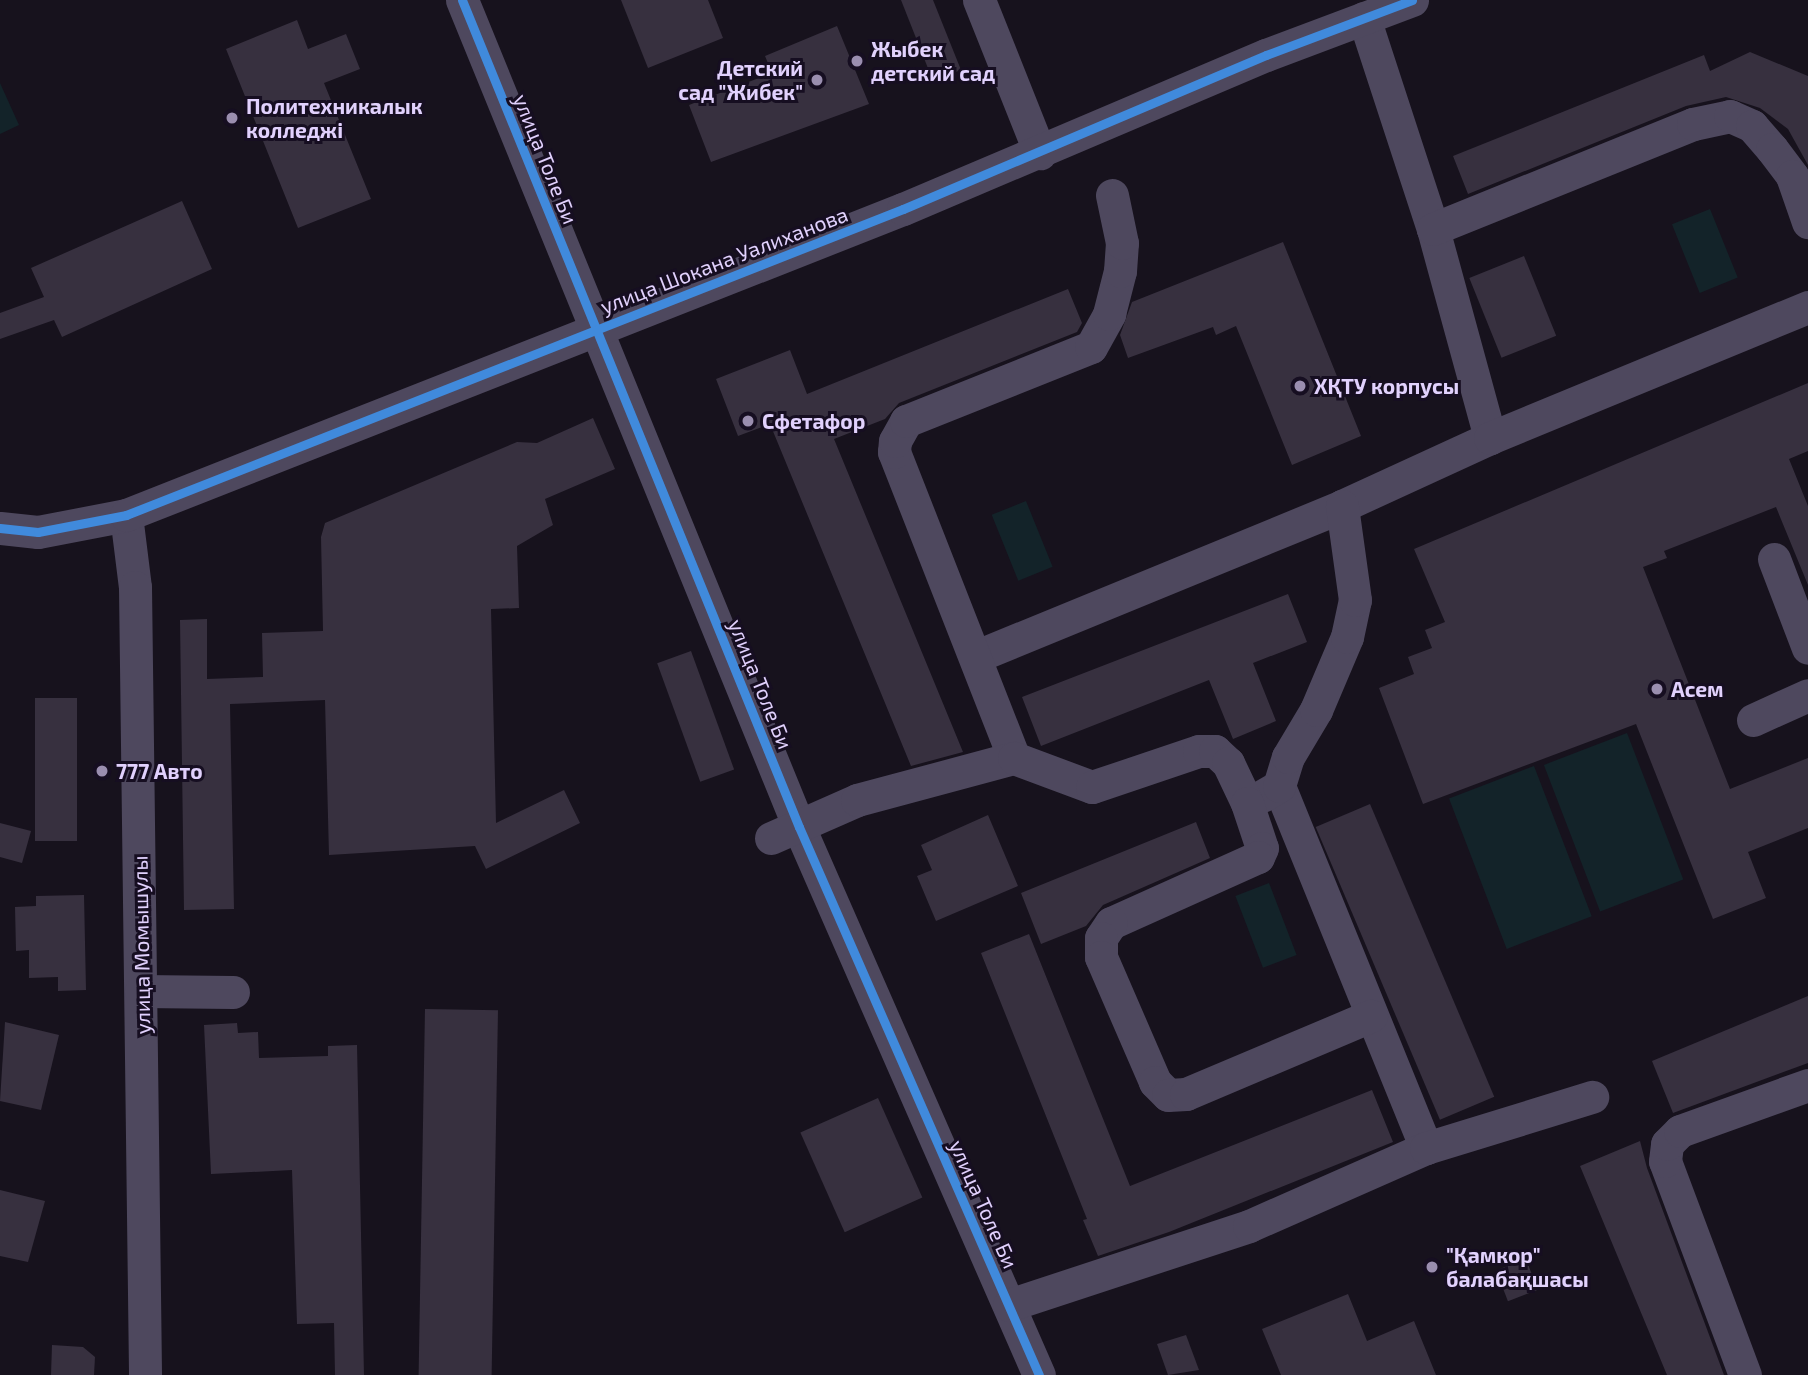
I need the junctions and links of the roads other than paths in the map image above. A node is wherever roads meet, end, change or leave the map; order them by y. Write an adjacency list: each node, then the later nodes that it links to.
1 (463, 0): 10 (street, улица Толе Би)
2 (979, 0): 5 (street)
3 (1412, 0): 4 (street, улица Шокана Уалиханова)
4 (1364, 18): 5 (street, улица Шокана Уалиханова); 8 (street)
5 (1040, 153): 10 (street, улица Шокана Уалиханова)
6 (1112, 195): 17 (street)
7 (1808, 222): 8 (street)
8 (1433, 229): 11 (street)
9 (1808, 307): 11 (street)
10 (596, 328): 13 (street, улица Шокана Уалиханова); 23 (street, улица Толе Би)
11 (1490, 438): 12 (street)
12 (1342, 506): 17 (street); 21 (street)
13 (126, 515): 14 (street, улица Шокана Уалиханова); 24 (street, улица Момышулы)
14 (0, 528)
15 (1789, 574): 16 (street)
16 (1808, 648)
17 (977, 656): 20 (street)
18 (1808, 695): 19 (street)
19 (1753, 720)
20 (1014, 758): 22 (street); 23 (street)
21 (1279, 786): 22 (street); 26 (street)
22 (1247, 803): 26 (street)
23 (785, 833): 30 (street, улица Толе Би)
24 (141, 991): 25 (street); 31 (street, улица Момышулы)
25 (233, 992)
26 (1371, 1016): 29 (street)
27 (1808, 1085): 33 (street)
28 (1592, 1097): 29 (street)
29 (1426, 1149): 30 (street)
30 (1009, 1305): 32 (street, улица Толе Би)
31 (145, 1375)
32 (1038, 1375)
33 (1745, 1375)

